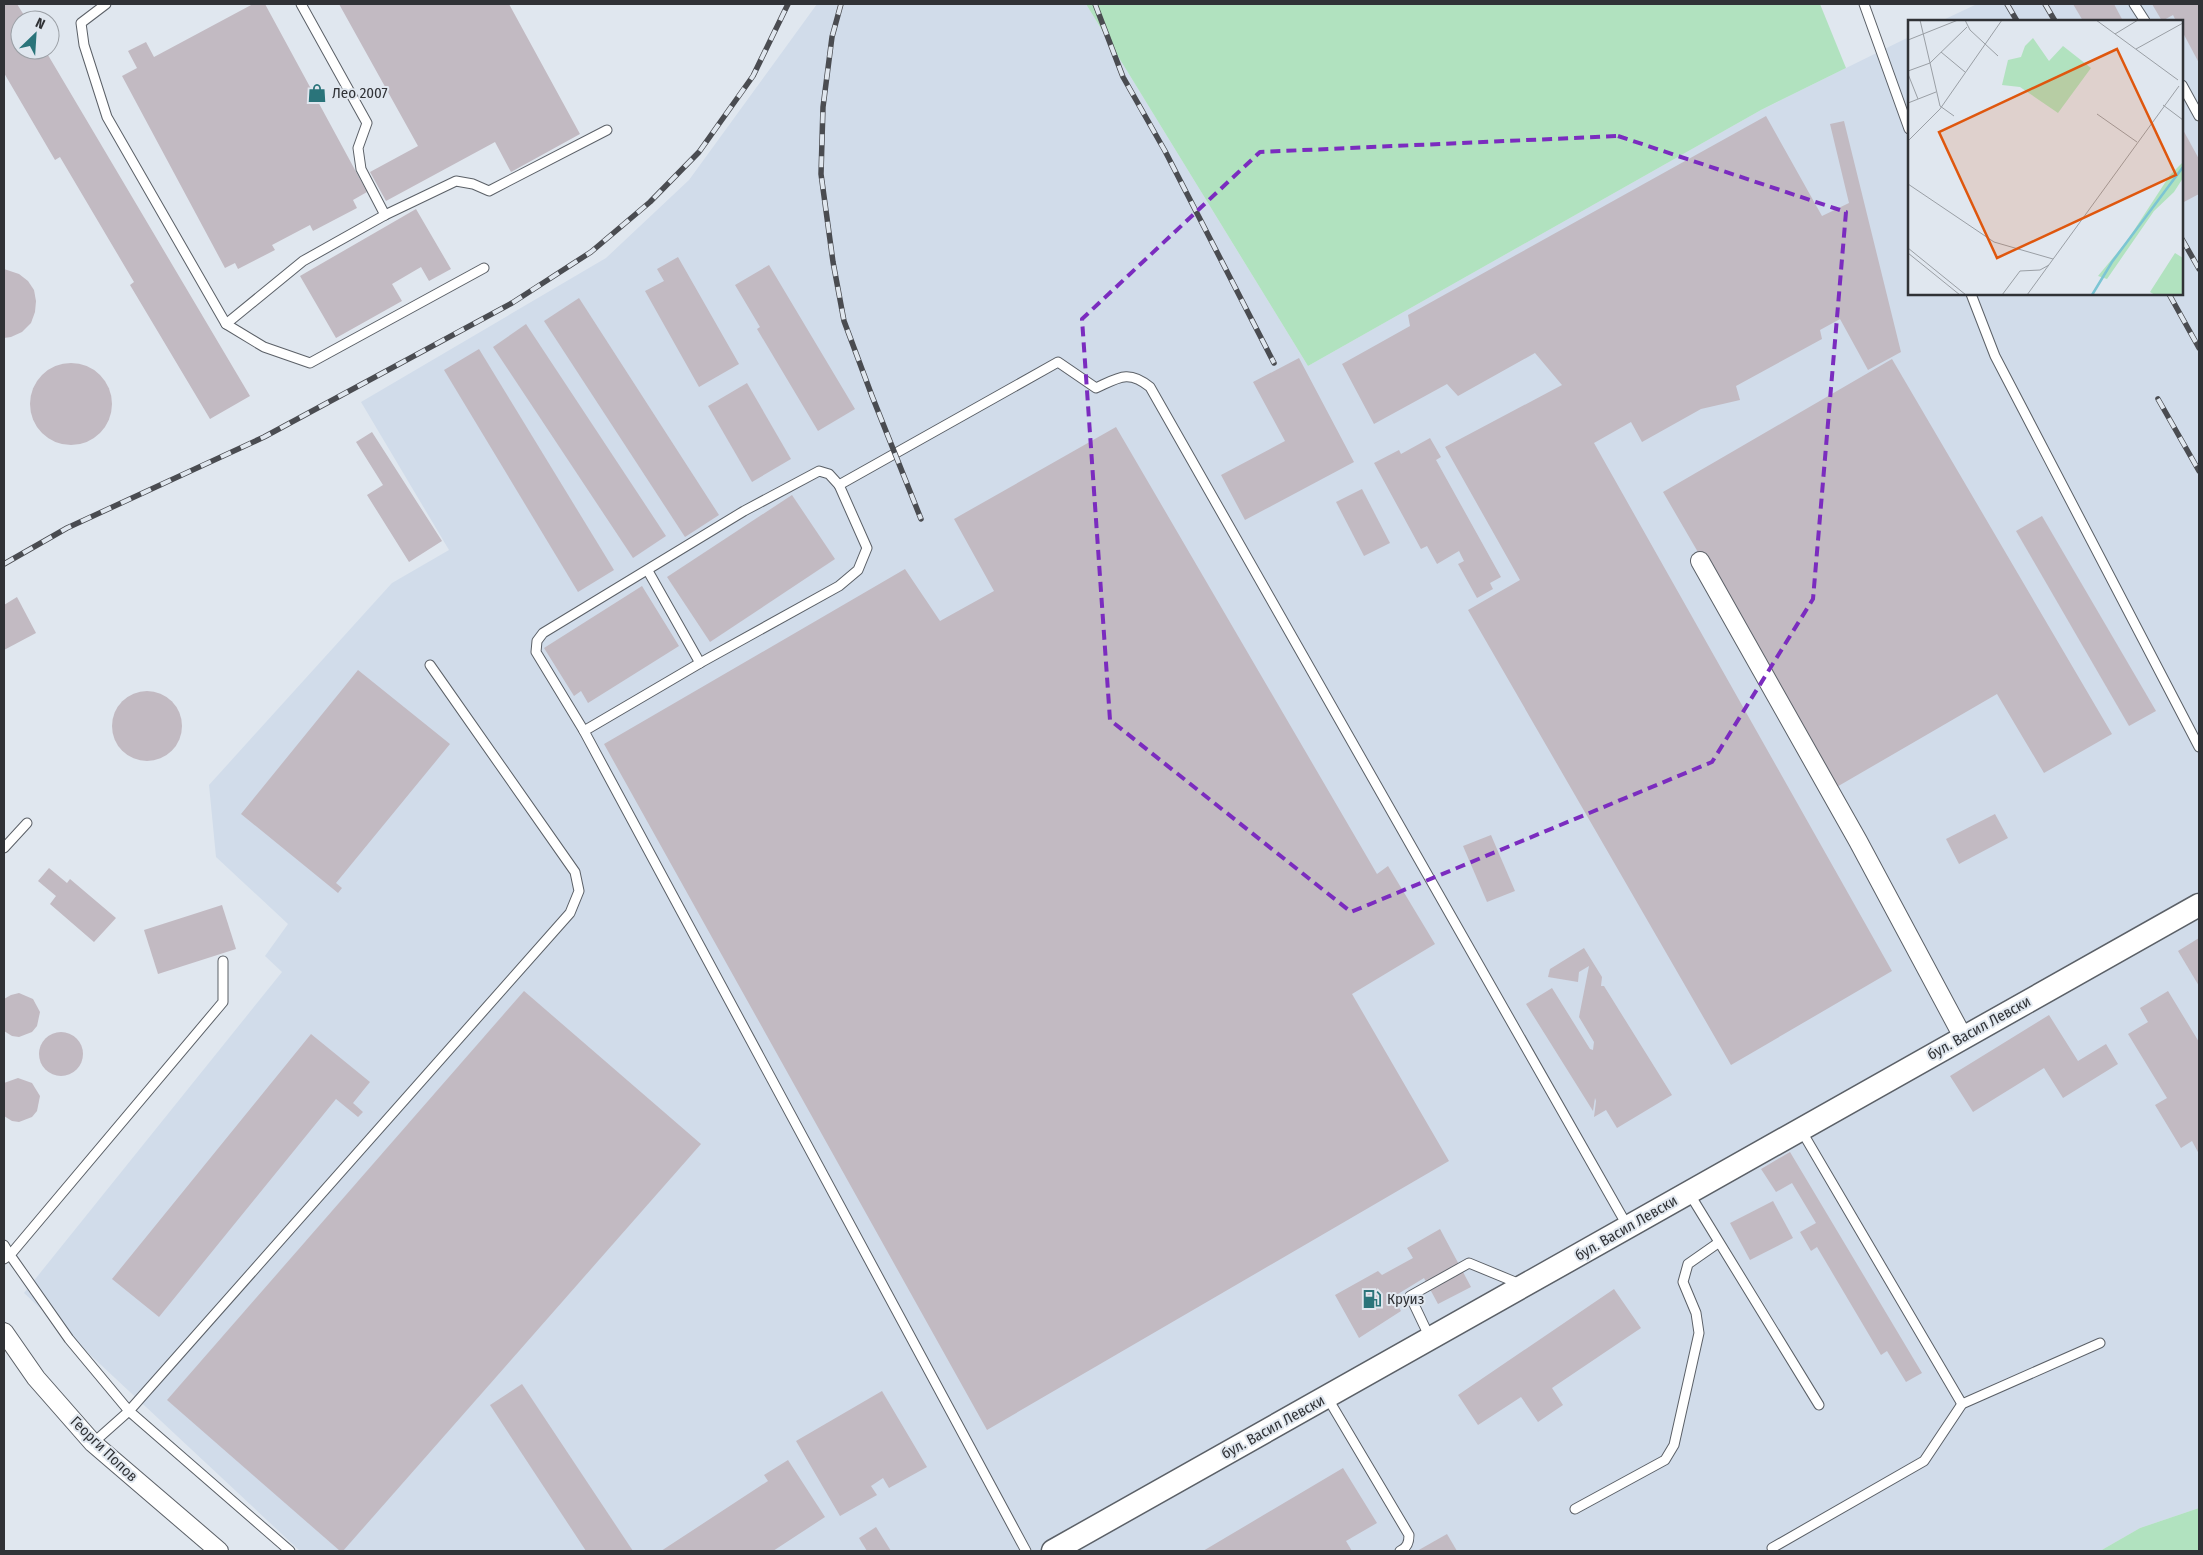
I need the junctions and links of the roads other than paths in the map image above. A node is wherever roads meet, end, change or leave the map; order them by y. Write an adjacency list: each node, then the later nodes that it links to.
1 (106, 4): 13 (lane)
2 (301, 4): 10 (lane)
3 (1864, 4): 8 (lane)
4 (2134, 4): 5 (lane)
5 (2144, 20)
6 (2183, 87): 7 (lane)
7 (2199, 116)
8 (1908, 126)
9 (607, 130): 10 (lane)
10 (385, 215): 13 (lane)
11 (484, 268): 13 (lane)
12 (1971, 295): 20 (lane)
13 (226, 324)
14 (838, 485): 16 (lane); 17 (lane); 28 (lane)
15 (1700, 561): 25 (street)
16 (648, 570): 17 (lane); 19 (lane)
17 (700, 663): 19 (lane)
18 (430, 665): 39 (lane)
19 (584, 731): 45 (lane)
20 (2199, 747)
21 (27, 823): 22 (lane)
22 (4, 848)
23 (2199, 905): 25 (street, бул. Васил Левски)
24 (223, 962): 31 (lane)
25 (1963, 1037): 26 (street, бул. Васил Левски)
26 (1800, 1129): 27 (street, бул. Васил Левски); 37 (lane)
27 (1688, 1193): 28 (street, бул. Васил Левски); 29 (lane)
28 (1628, 1227): 32 (street, бул. Васил Левски)
29 (1718, 1243): 38 (lane); 41 (lane)
30 (4, 1245): 31 (lane)
31 (7, 1257): 39 (lane)
32 (1524, 1286): 34 (street, бул. Васил Левски); 34 (lane)
33 (4, 1332): 40 (street, Георги Попов)
34 (1430, 1338): 36 (street, бул. Васил Левски)
35 (2100, 1343): 37 (lane)
36 (1327, 1397): 46 (street, бул. Васил Левски); 47 (lane)
37 (1962, 1404): 42 (lane)
38 (1819, 1405)
39 (129, 1411): 40 (lane); 44 (lane)
40 (93, 1443): 43 (street, Георги Попов)
41 (1576, 1509)
42 (1772, 1548)
43 (218, 1551)
44 (290, 1551)
45 (1026, 1551)
46 (1053, 1551)
47 (1400, 1551)

